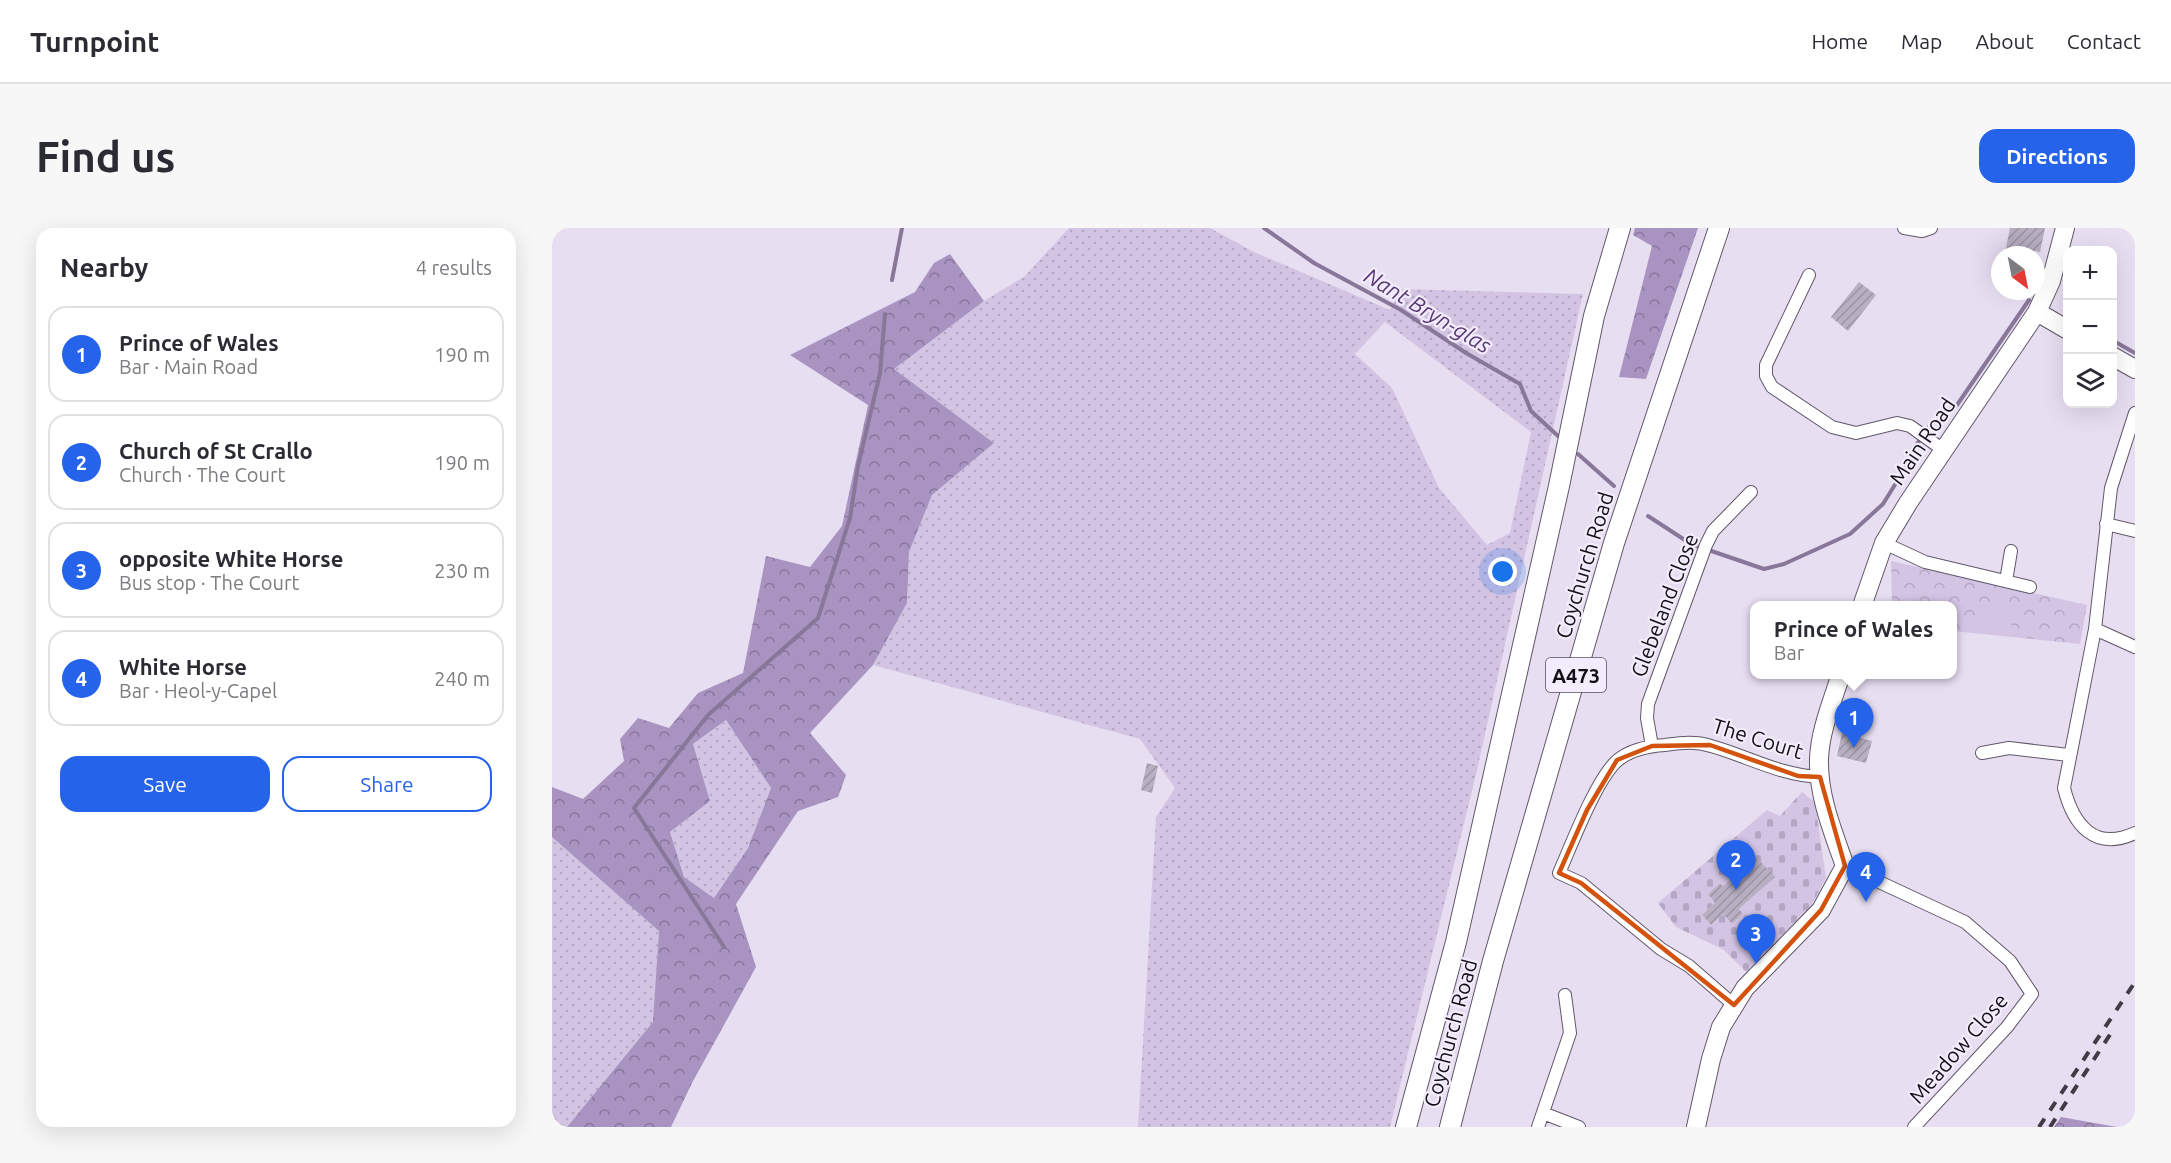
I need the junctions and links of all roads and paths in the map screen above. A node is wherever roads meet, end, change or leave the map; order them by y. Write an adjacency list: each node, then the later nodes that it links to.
1 (1620, 228): 33 (main road, Coychurch Road / A473)
2 (1719, 228): 34 (main road, Coychurch Road / A473)
3 (1904, 228): 4 (street)
4 (1931, 228)
5 (2065, 228): 7 (street, Main Road)
6 (1809, 275): 12 (street)
7 (2037, 312): 8 (street); 12 (street, Main Road)
8 (2063, 328)
9 (2117, 359): 10 (street)
10 (2135, 369)
11 (2135, 413): 14 (street)
12 (1930, 439): 16 (street, Main Road)
13 (1751, 492): 24 (street, Glebeland Close)
14 (2106, 524): 15 (street); 21 (street)
15 (2135, 531)
16 (1884, 543): 18 (street); 20 (street, Main Road)
17 (2011, 551): 18 (street)
18 (2006, 581): 19 (street)
19 (2030, 587)
20 (1864, 601)
21 (2095, 629): 22 (street); 26 (street)
22 (2135, 647)
23 (1840, 679): 27 (street)
24 (1652, 746): 27 (street, The Court); 31 (street, The Court)
25 (1982, 753): 26 (street)
26 (2069, 755): 28 (street)
27 (1820, 777): 29 (street, The Court)
28 (2135, 833)
29 (1845, 866): 31 (street); 38 (street, Meadow Close)
30 (1565, 995): 32 (street)
31 (1734, 1005): 37 (street)
32 (1543, 1113): 35 (street); 36 (street)
33 (1406, 1127)
34 (1450, 1127)
35 (1538, 1127)
36 (1579, 1127)
37 (1696, 1127)
38 (1914, 1127)

